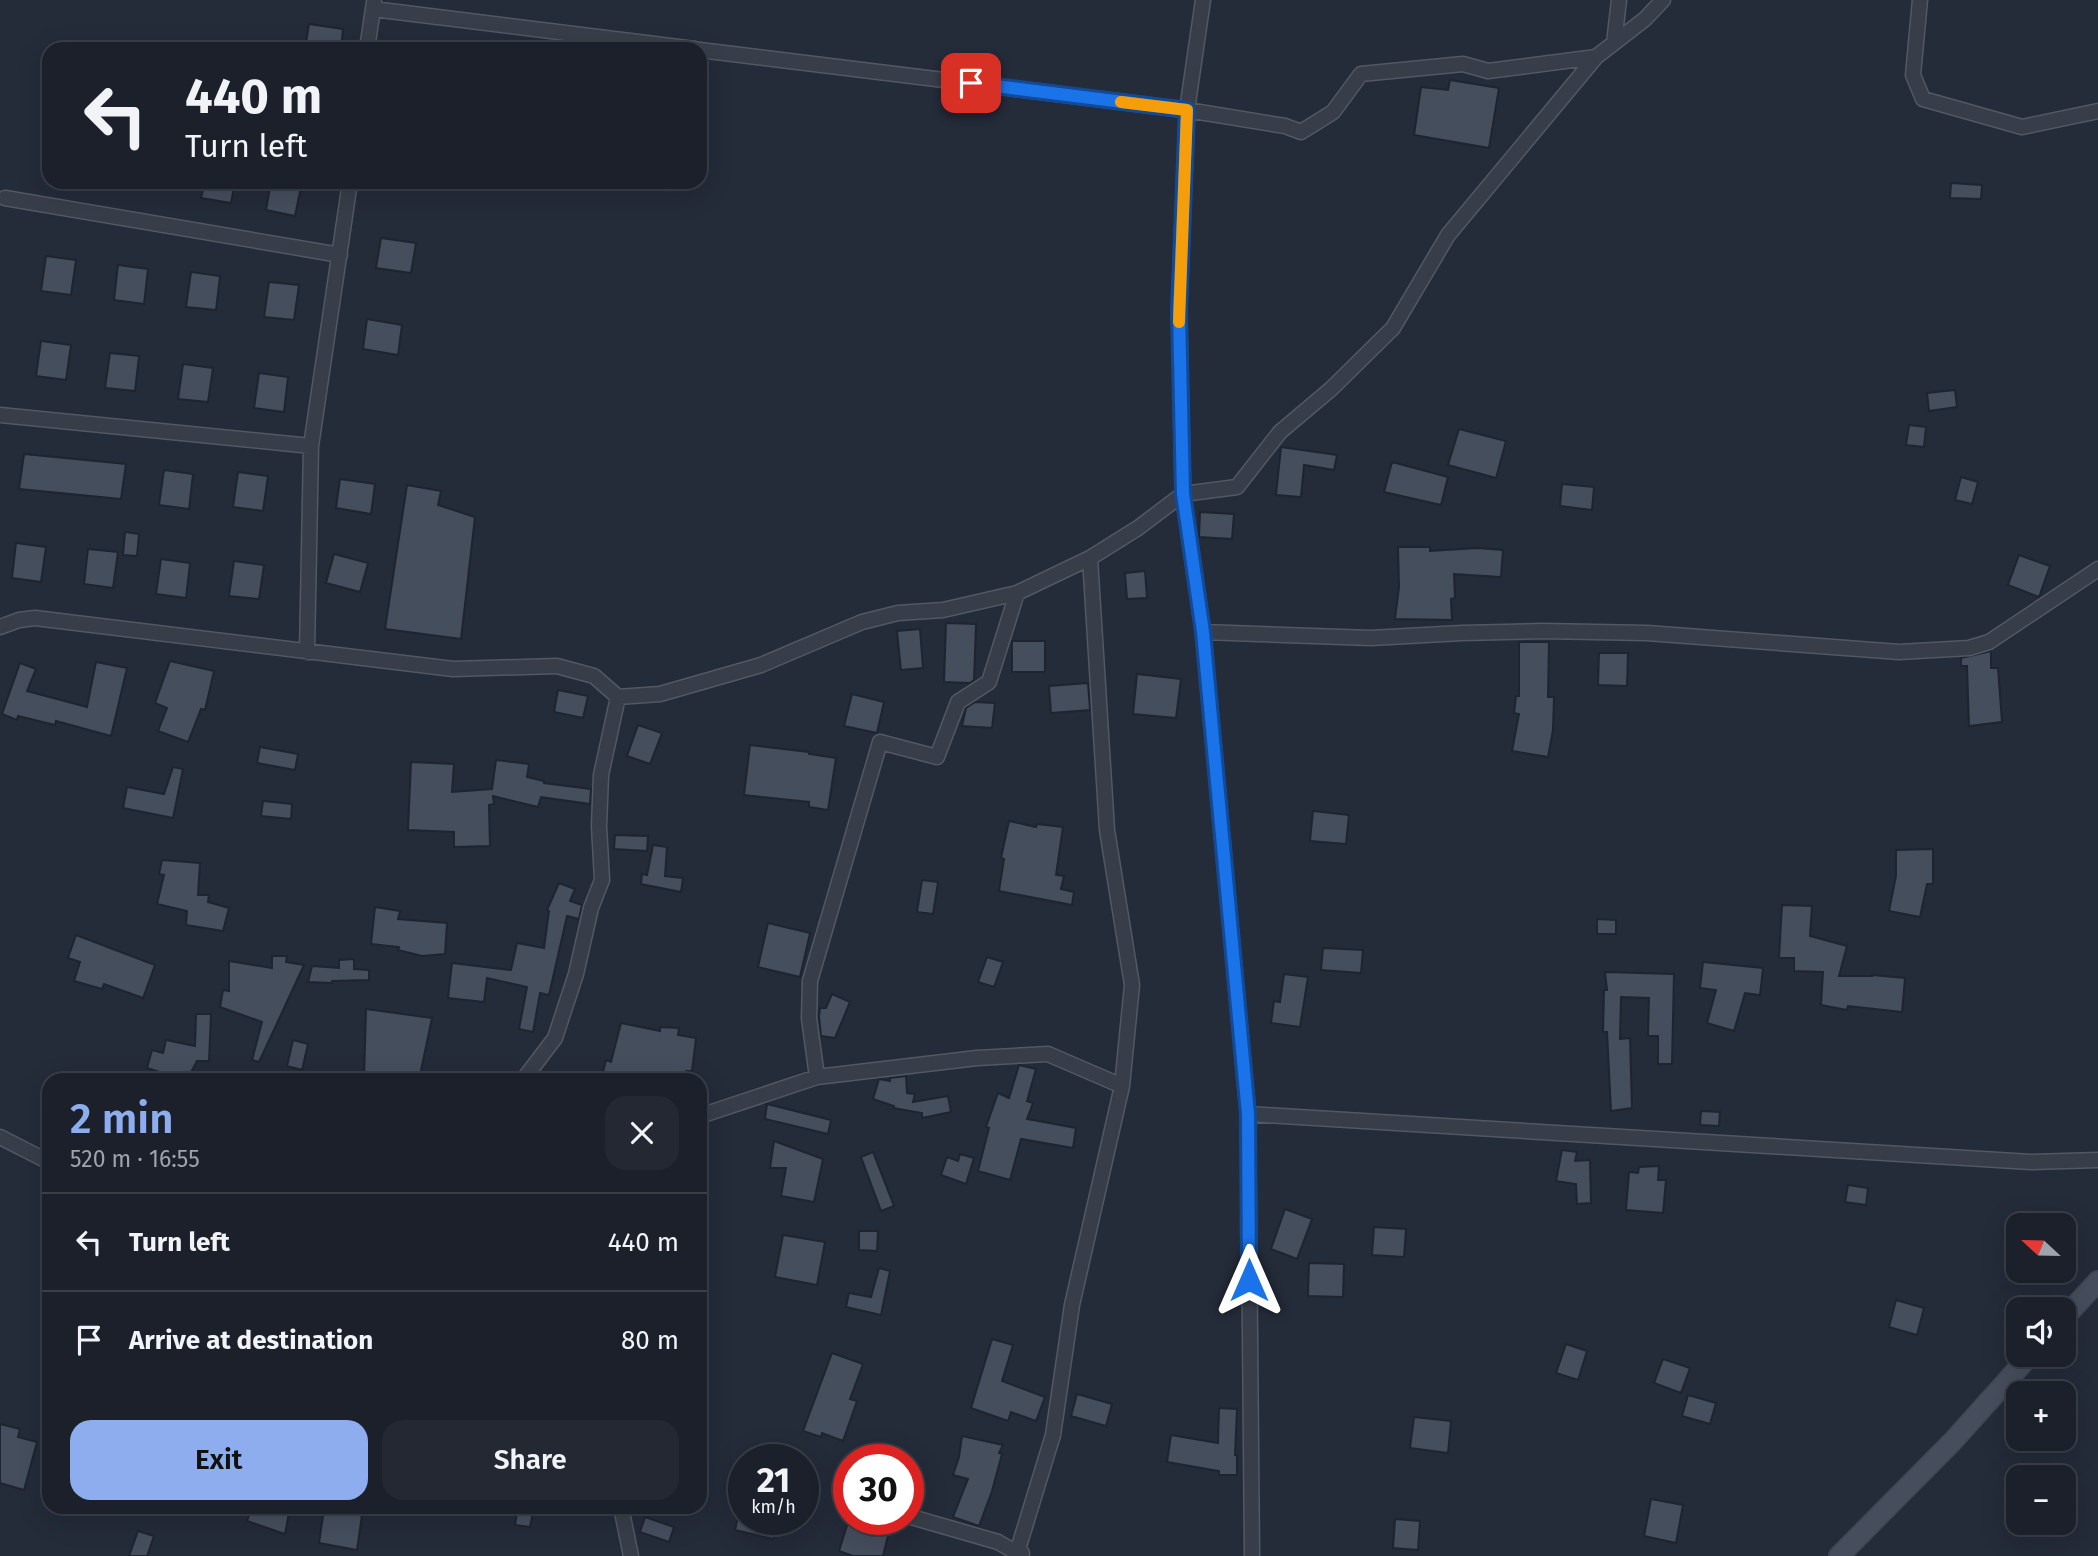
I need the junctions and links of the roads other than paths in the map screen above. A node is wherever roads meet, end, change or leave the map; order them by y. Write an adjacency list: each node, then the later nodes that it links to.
1 (1203, 0): 11 (street)
2 (1619, 0): 8 (street)
3 (1663, 0): 8 (street)
4 (1920, 0): 12 (street)
5 (373, 4): 6 (street); 7 (street)
6 (369, 42)
7 (647, 42)
8 (1614, 43): 10 (street)
9 (707, 50): 11 (street)
10 (1596, 57): 11 (street); 18 (street)
11 (1187, 110): 18 (street)
12 (2098, 111)
13 (349, 189): 15 (street)
14 (5, 198): 15 (street)
15 (340, 255): 17 (street)
16 (0, 415): 17 (street)
17 (311, 446): 24 (street)
18 (1183, 494): 19 (street); 23 (street)
19 (1090, 558): 21 (street); 28 (street)
20 (2098, 569): 23 (street)
21 (1017, 593): 25 (street); 27 (street)
22 (0, 627): 24 (street)
23 (1203, 632): 30 (street)
24 (307, 652): 25 (street)
25 (618, 697): 26 (street)
26 (528, 1073)
27 (817, 1077): 28 (street); 29 (street)
28 (1122, 1086): 39 (street)
29 (707, 1114)
30 (1248, 1114): 33 (street); 41 (street)
31 (0, 1137): 32 (street)
32 (42, 1158)
33 (2098, 1160)
34 (2098, 1281): 35 (main road)
35 (2076, 1305)
36 (2019, 1367): 42 (main road)
37 (622, 1514): 40 (street)
38 (924, 1521): 39 (street)
39 (1020, 1554)
40 (631, 1556)
41 (1252, 1556)
42 (1839, 1556)

